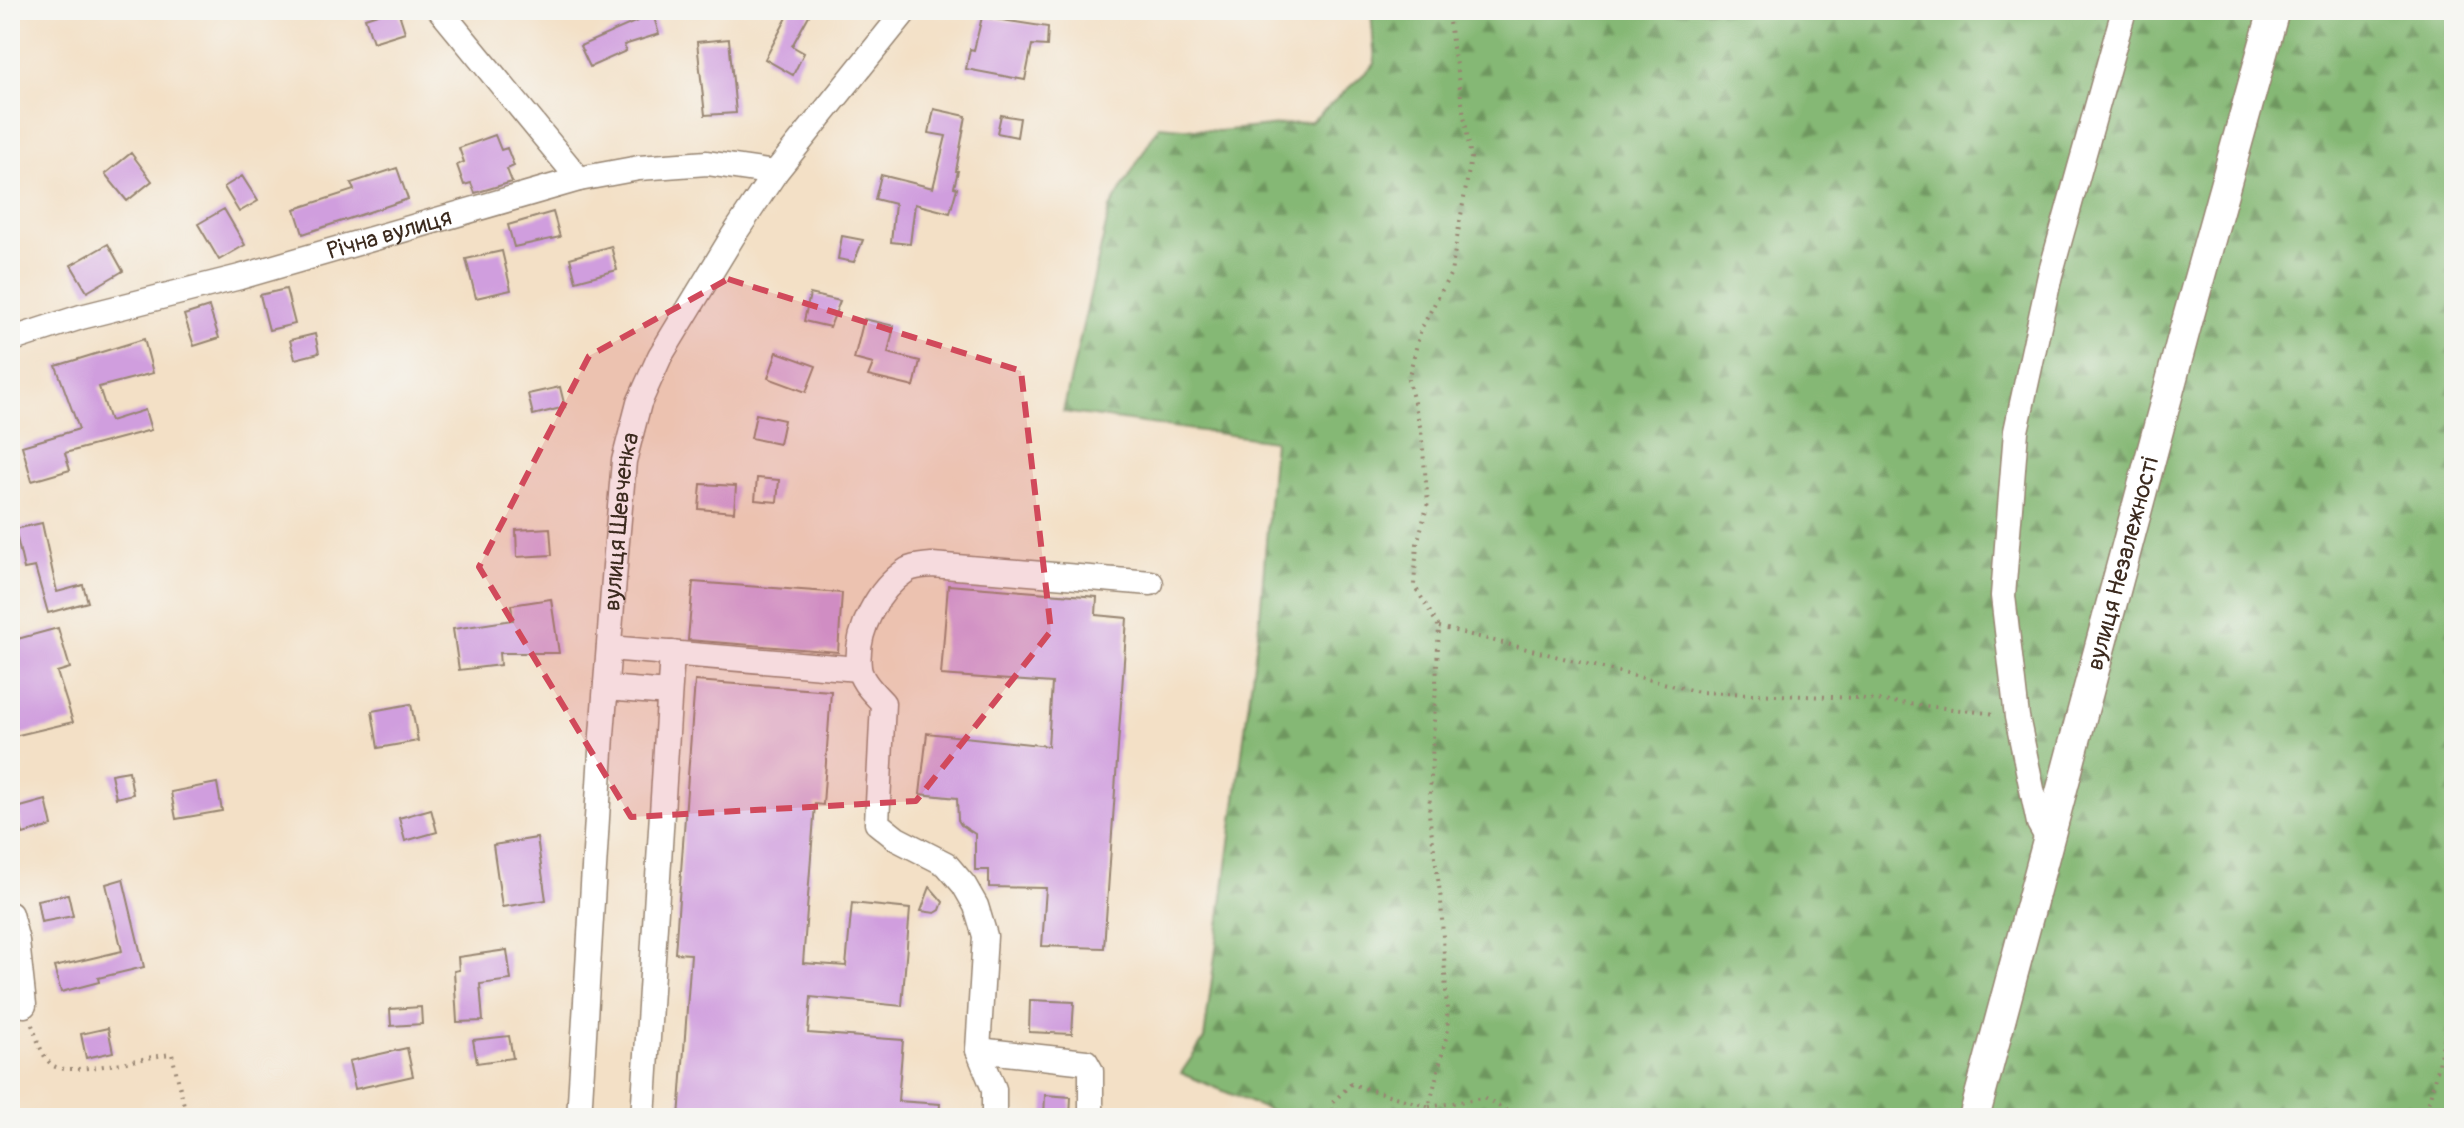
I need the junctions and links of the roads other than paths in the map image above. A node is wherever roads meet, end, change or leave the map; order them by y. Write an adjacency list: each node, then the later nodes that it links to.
1 (440, 10): 6 (street)
2 (906, 10): 5 (street, вулиця Шевченка)
3 (2124, 10): 14 (street)
4 (2274, 10): 14 (main road, вулиця Незалежності)
5 (775, 173): 6 (street, Річна вулиця); 9 (street, вулиця Шевченка)
6 (579, 179): 7 (street, Річна вулиця)
7 (10, 340)
8 (1151, 583): 11 (street)
9 (609, 648): 10 (street); 12 (street, вулиця Шевченка)
10 (672, 653): 11 (street); 13 (street)
11 (858, 669): 17 (street)
12 (606, 688): 13 (street); 18 (street, вулиця Шевченка)
13 (669, 693): 19 (street)
14 (2049, 841): 22 (main road, вулиця Незалежності)
15 (10, 914): 16 (street)
16 (24, 1005)
17 (978, 1050): 20 (street); 21 (street)
18 (579, 1118)
19 (643, 1118)
20 (994, 1118)
21 (1091, 1118)
22 (1974, 1118)

